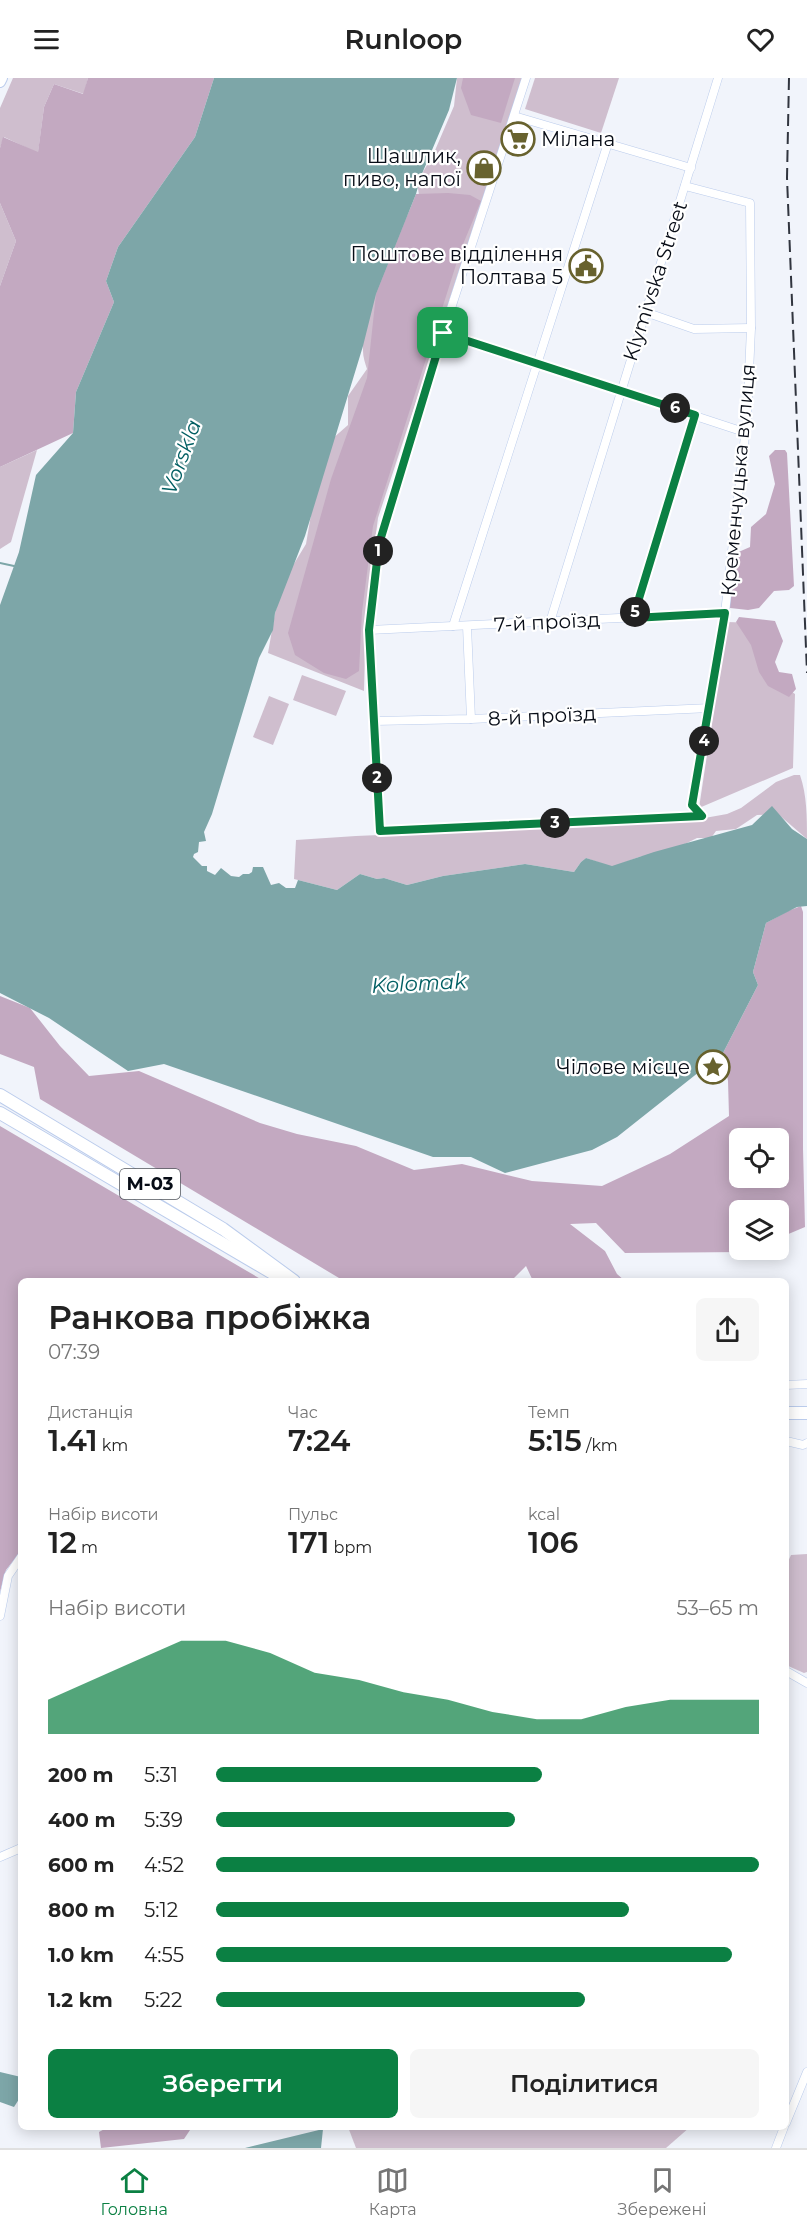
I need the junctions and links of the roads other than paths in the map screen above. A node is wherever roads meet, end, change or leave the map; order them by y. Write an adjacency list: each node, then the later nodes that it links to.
1 (2, 78): 4 (main road)
2 (526, 78): 5 (street)
3 (718, 78): 7 (street, Klymivska Street)
4 (0, 82)
5 (514, 116): 6 (street); 11 (street)
6 (608, 143): 7 (street); 12 (street)
7 (691, 168): 8 (street, Klymivska Street)
8 (685, 186): 9 (street, Klymivska Street); 10 (street, Кременчуцька вулиця)
9 (645, 312): 10 (street); 13 (street, Klymivska Street)
10 (751, 328): 15 (street, Кременчуцька вулиця)
11 (443, 333): 12 (street); 21 (street)
12 (537, 364): 13 (street); 19 (street)
13 (620, 391): 14 (street); 18 (street, Klymivska Street)
14 (695, 415): 15 (street); 17 (street)
15 (744, 432): 16 (street, Кременчуцька вулиця)
16 (725, 613): 17 (street, 7-й проїзд); 22 (street, Кременчуцька вулиця)
17 (633, 618): 18 (street, 7-й проїзд)
18 (550, 622): 20 (street, 7-й проїзд)
19 (453, 626): 20 (street, 7-й проїзд); 21 (street, 7-й проїзд)
20 (467, 626): 23 (street)
21 (369, 630): 24 (street)
22 (710, 708): 23 (street, 8-й проїзд); 24 (street, Кременчуцька вулиця)
23 (471, 719): 24 (street, 8-й проїзд)
24 (374, 722)
25 (0, 1095): 28 (highway, М-03)
26 (0, 1113): 27 (highway, М-03)
27 (280, 1278)
28 (290, 1278)
29 (807, 1384): 30 (street)
30 (789, 1385)
31 (789, 1413): 32 (highway)
32 (807, 1413)
33 (789, 1441): 34 (street)
34 (805, 1444)
35 (18, 1563): 36 (street)
36 (0, 1616)
37 (789, 1673): 38 (street)
38 (807, 1683)
39 (18, 1849): 40 (street)
40 (0, 1857)
41 (807, 2072): 42 (street)
42 (789, 2115)
43 (783, 2130): 44 (street)
44 (776, 2148)

